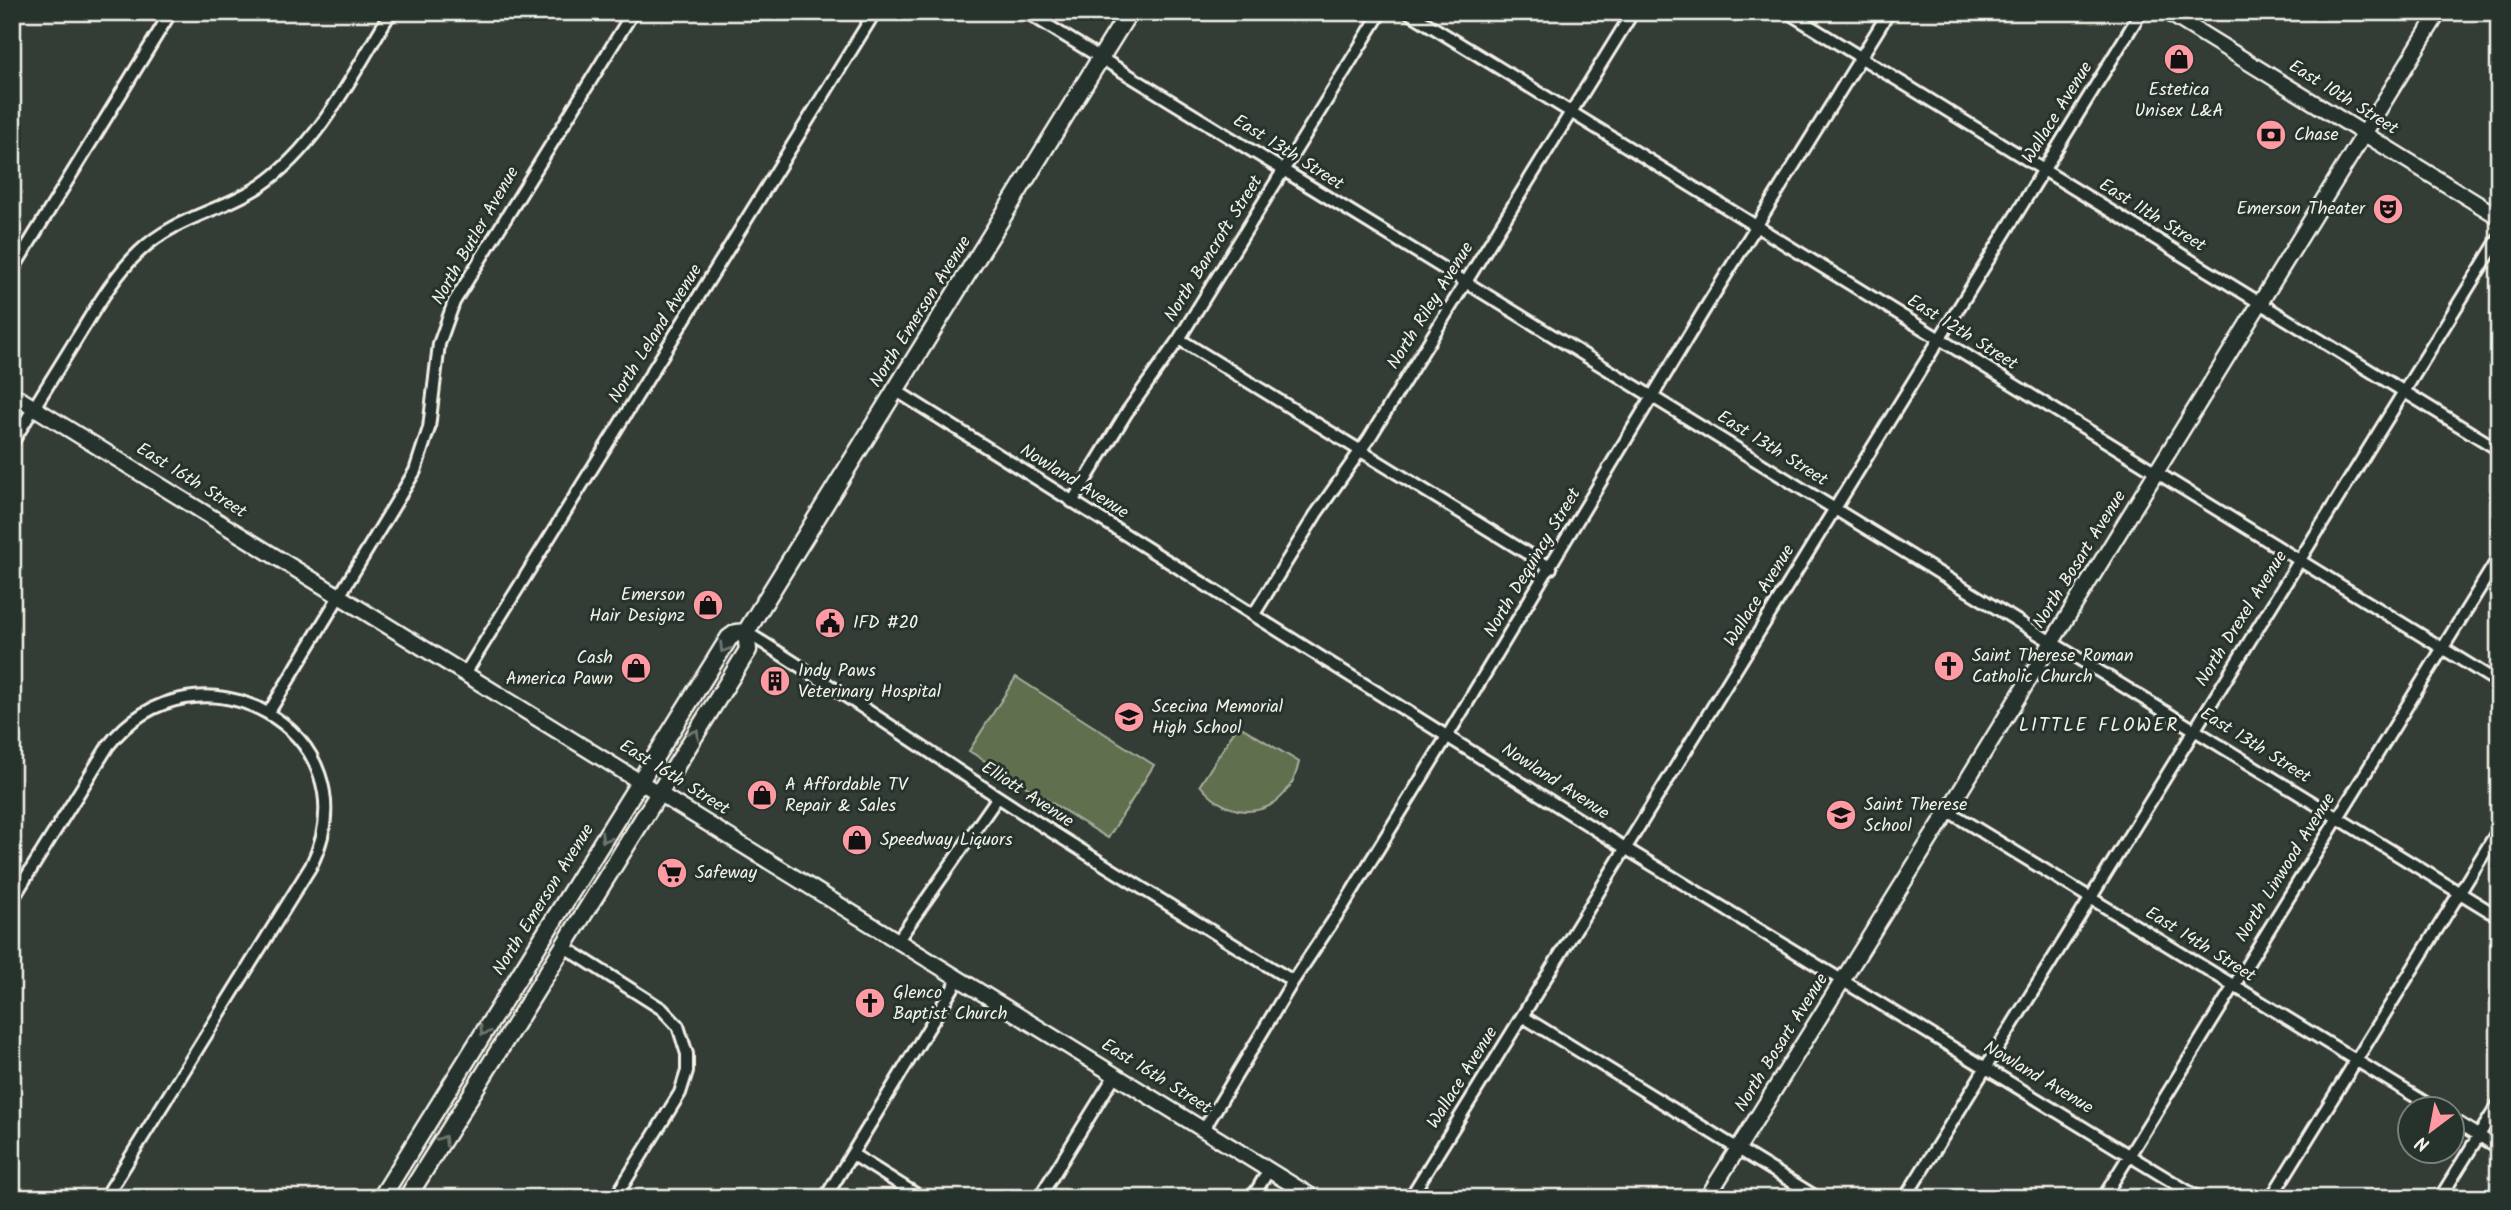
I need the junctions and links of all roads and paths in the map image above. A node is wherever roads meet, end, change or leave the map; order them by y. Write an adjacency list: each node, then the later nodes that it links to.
1 (171, 12): 24 (street)
2 (391, 12): 33 (street)
3 (633, 12): 43 (street, North Butler Avenue)
4 (874, 12): 48 (street, North Leland Avenue)
5 (1026, 12): 15 (street, East 13th Street)
6 (1129, 12): 15 (main road, North Emerson Avenue)
7 (1381, 12): 20 (street, North Bancroft Street)
8 (1408, 12): 17 (street, East 12th Street)
9 (1633, 12): 17 (street, North Riley Avenue)
10 (1787, 12): 16 (street, East 11th Street)
11 (1889, 12): 16 (street, North Dequincy Street)
12 (2141, 12): 19 (street, Wallace Avenue)
13 (2167, 12): 18 (main road, East 10th Street)
14 (2439, 12): 18 (main road, North Bosart Avenue)
15 (1100, 58): 20 (street, East 13th Street); 29 (main road, North Emerson Avenue)
16 (1861, 58): 19 (street, East 11th Street); 22 (street, North Dequincy Street)
17 (1571, 113): 22 (street, East 12th Street); 25 (street, North Riley Avenue)
18 (2365, 134): 21 (main road, East 10th Street); 26 (main road, North Bosart Avenue)
19 (2043, 170): 26 (street, East 11th Street); 28 (street, Wallace Avenue)
20 (1283, 171): 25 (street, East 13th Street); 27 (street, North Bancroft Street)
21 (2499, 216)
22 (1756, 226): 28 (street, East 12th Street); 32 (street, North Dequincy Street)
23 (2499, 238): 30 (street, North Drexel Avenue)
24 (12, 271)
25 (1466, 283): 32 (street, East 13th Street); 36 (street, North Riley Avenue)
26 (2261, 303): 30 (street, East 11th Street); 37 (main road, North Bosart Avenue)
27 (1179, 339): 36 (street); 38 (street, North Bancroft Street)
28 (1939, 339): 37 (street, East 12th Street); 39 (street, Wallace Avenue)
29 (895, 390): 38 (street, Nowland Avenue); 45 (main road, North Emerson Avenue)
30 (2404, 392): 35 (street, East 11th Street); 41 (street, North Drexel Avenue)
31 (12, 394): 33 (main road, East 16th Street)
32 (1652, 397): 39 (street, East 13th Street); 42 (street, North Dequincy Street)
33 (34, 407): 34 (street); 43 (main road, East 16th Street)
34 (12, 443)
35 (2499, 450)
36 (1360, 451): 42 (street); 44 (street, North Riley Avenue)
37 (2156, 473): 41 (street, East 12th Street); 46 (main road, North Bosart Avenue)
38 (1072, 502): 44 (street, Nowland Avenue)
39 (1835, 509): 46 (street, East 13th Street); 59 (street, Wallace Avenue)
40 (2499, 556): 47 (street, North Linwood Avenue)
41 (2300, 561): 47 (street, East 12th Street); 51 (street, North Drexel Avenue)
42 (1551, 568): 52 (street, North Dequincy Street)
43 (340, 596): 48 (main road, East 16th Street); 50 (street, North Butler Avenue)
44 (1254, 614): 52 (street, Nowland Avenue)
45 (746, 632): 53 (main road, North Emerson Avenue, one-way to 53); 54 (main road, North Emerson Avenue, one-way to 45); 55 (street, Elliott Avenue)
46 (2052, 642): 51 (street, East 13th Street); 56 (main road, North Bosart Avenue)
47 (2442, 648): 49 (street, East 12th Street); 57 (street, North Linwood Avenue)
48 (466, 673): 53 (main road, East 16th Street)
49 (2499, 683)
50 (269, 712): 62 (street); 84 (street)
51 (2195, 730): 57 (street, East 13th Street); 61 (street, North Drexel Avenue)
52 (1448, 735): 59 (street, Nowland Avenue); 68 (street, North Dequincy Street)
53 (641, 780): 54 (main road, East 16th Street); 85 (main road, North Emerson Avenue, one-way to 85)
54 (659, 792): 64 (main road, East 16th Street); 65 (main road, North Emerson Avenue)
55 (998, 797): 64 (street); 68 (street, Elliott Avenue)
56 (1948, 811): 61 (street, East 14th Street); 67 (main road, North Bosart Avenue)
57 (2338, 818): 60 (street, East 13th Street); 69 (street, North Linwood Avenue)
58 (2499, 829): 60 (street)
59 (1625, 848): 67 (street, Nowland Avenue); 70 (street, Wallace Avenue)
60 (2459, 892): 63 (street, East 13th Street); 71 (street)
61 (2091, 898): 69 (street, East 14th Street); 72 (street, North Drexel Avenue)
62 (12, 901)
63 (2499, 917)
64 (898, 940): 66 (main road, East 16th Street)
65 (563, 946): 86 (main road, North Emerson Avenue, one-way to 65); 87 (street)
66 (960, 978): 73 (main road, East 16th Street); 81 (street)
67 (1843, 980): 72 (street, Nowland Avenue); 80 (main road, North Bosart Avenue)
68 (1293, 981): 77 (street, North Dequincy Street)
69 (2234, 986): 71 (street, East 14th Street); 82 (street, North Linwood Avenue)
70 (1522, 1016): 80 (street); 93 (street, Wallace Avenue)
71 (2356, 1061): 74 (street, East 14th Street); 99 (street)
72 (1986, 1067): 82 (street, Nowland Avenue); 96 (street, North Drexel Avenue)
73 (1115, 1075): 77 (main road, East 16th Street); 90 (street)
74 (2411, 1094)
75 (2499, 1102): 78 (street)
76 (2466, 1127): 78 (street)
77 (1204, 1129): 83 (main road, East 16th Street)
78 (2479, 1135): 79 (street); 100 (street)
79 (2499, 1148)
80 (1739, 1149): 94 (main road, North Bosart Avenue); 95 (street)
81 (852, 1154): 88 (street); 89 (street)
82 (2129, 1155): 97 (street, North Linwood Avenue); 98 (street, Nowland Avenue)
83 (1269, 1170): 91 (street); 92 (main road, East 16th Street)
84 (105, 1198)
85 (381, 1198)
86 (407, 1198)
87 (615, 1198)
88 (825, 1198)
89 (922, 1198)
90 (1039, 1198)
91 (1252, 1198)
92 (1314, 1198)
93 (1410, 1198)
94 (1707, 1198)
95 (1818, 1198)
96 (1905, 1198)
97 (2103, 1198)
98 (2199, 1198)
99 (2271, 1198)
100 (2440, 1198)

